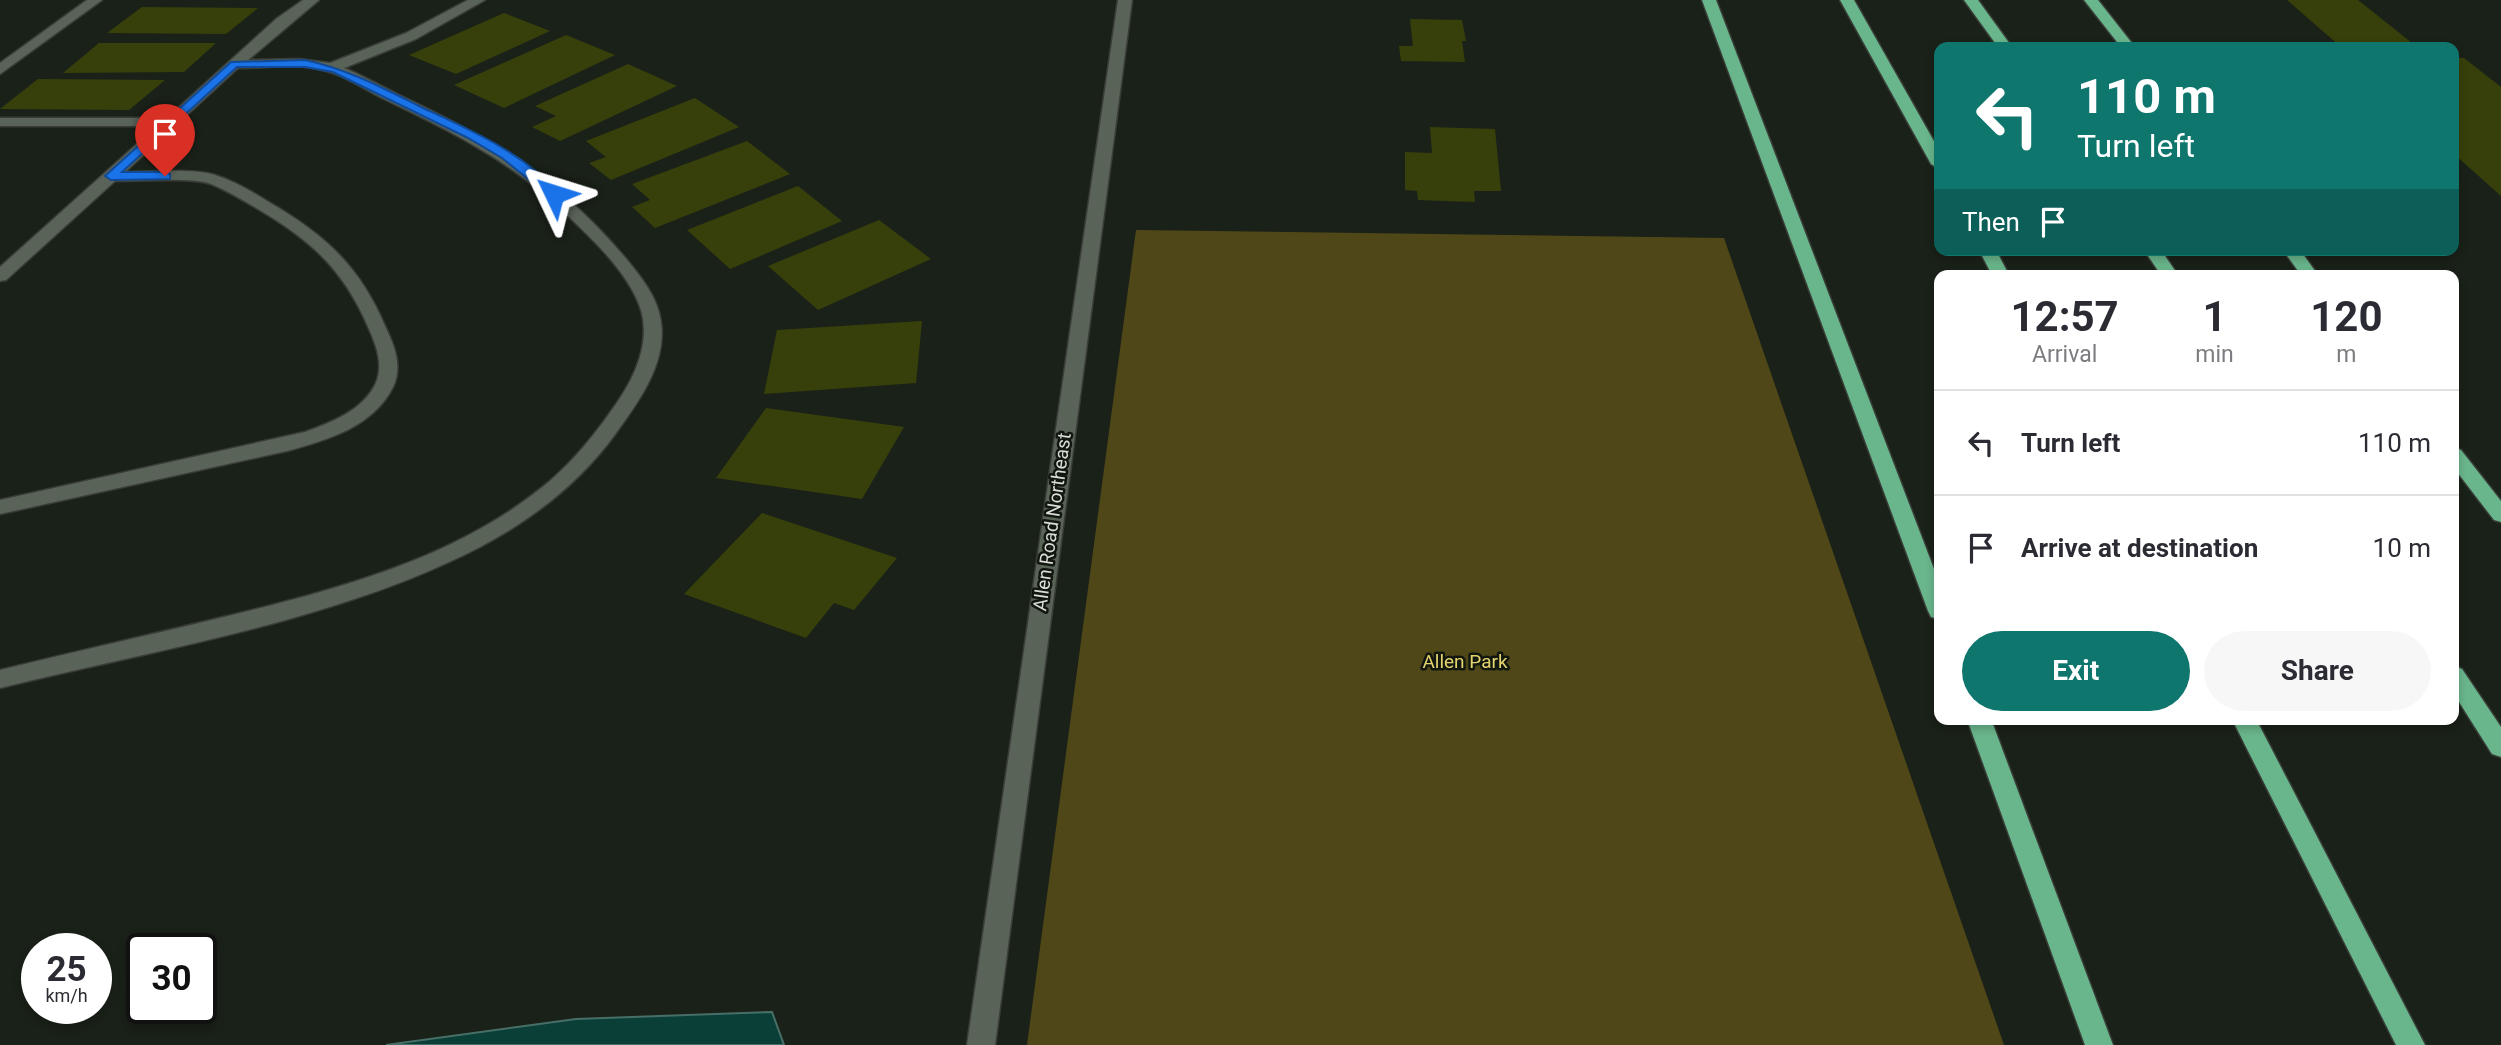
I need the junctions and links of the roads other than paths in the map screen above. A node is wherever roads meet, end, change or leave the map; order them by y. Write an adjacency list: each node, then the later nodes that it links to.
1 (95, 0): 13 (street)
2 (312, 0): 11 (street)
3 (478, 0): 12 (street)
4 (1125, 0): 30 (street, Allen Road Northeast)
5 (1709, 0): 24 (highway)
6 (1847, 0): 16 (highway)
7 (1971, 0): 9 (highway)
8 (2091, 0): 10 (highway)
9 (2001, 42)
10 (2124, 42)
11 (234, 64): 12 (street); 15 (street)
12 (331, 68): 25 (street)
13 (0, 70)
14 (0, 122): 15 (street)
15 (171, 122): 17 (street)
16 (1934, 155)
17 (111, 176): 20 (street); 22 (street)
18 (2296, 256): 19 (highway)
19 (2306, 270)
20 (0, 276)
21 (2459, 461): 23 (highway)
22 (0, 507)
23 (2501, 515)
24 (1934, 598)
25 (0, 679)
26 (2459, 683): 29 (highway)
27 (1981, 725): 31 (highway)
28 (2248, 725): 32 (highway)
29 (2501, 747)
30 (981, 1045)
31 (2099, 1045)
32 (2412, 1045)

